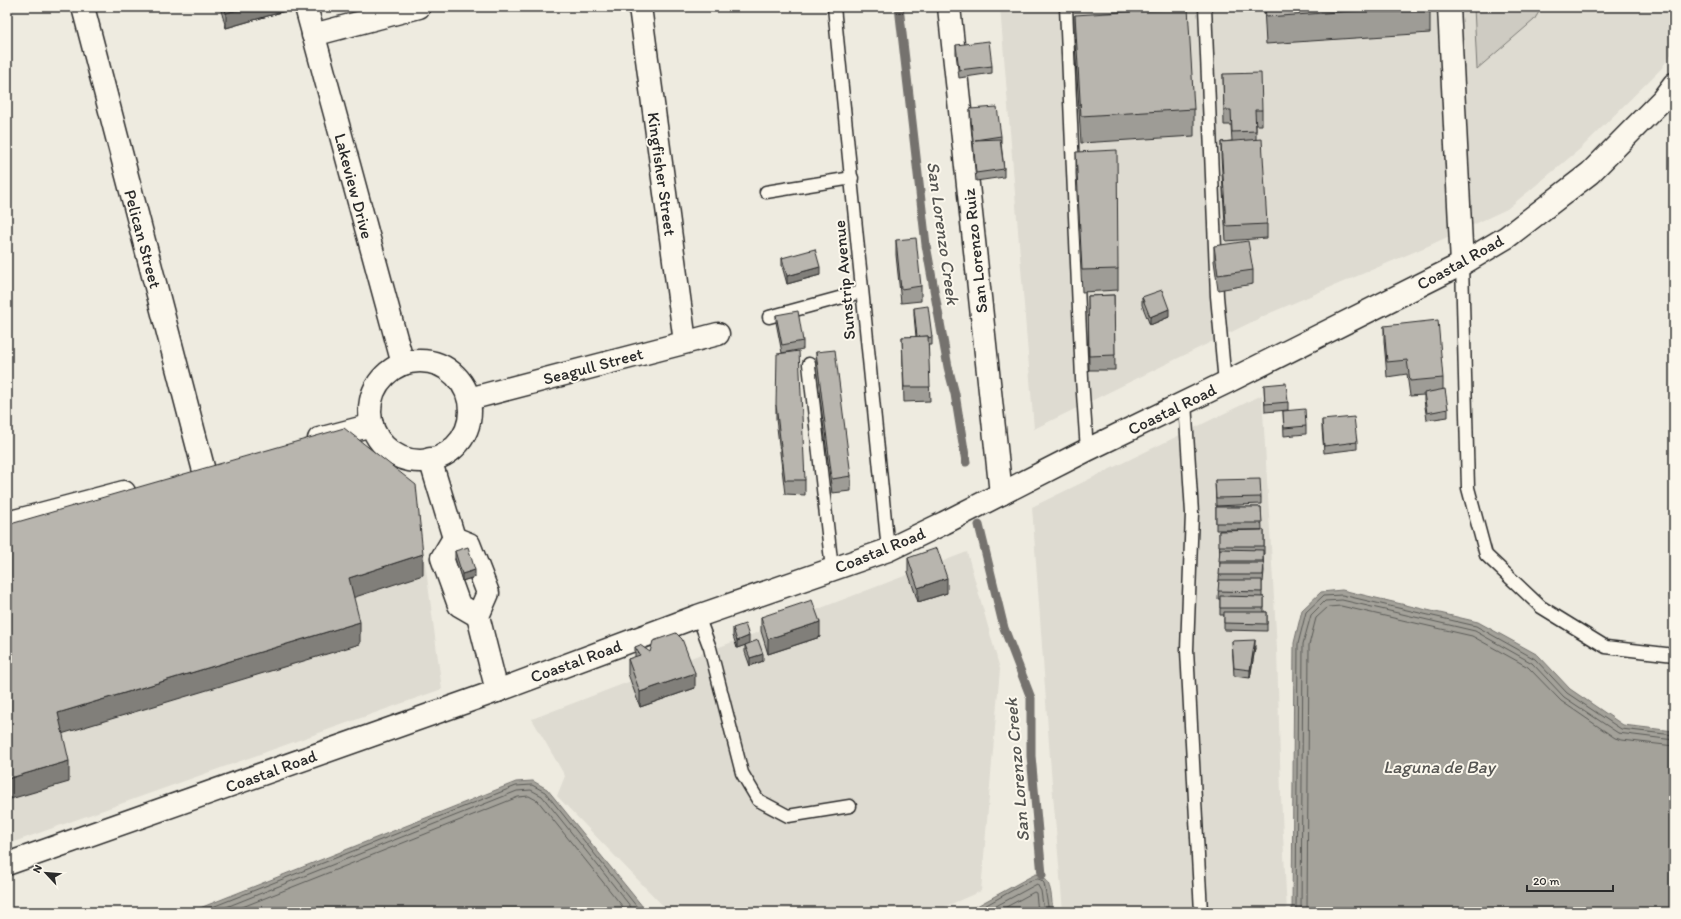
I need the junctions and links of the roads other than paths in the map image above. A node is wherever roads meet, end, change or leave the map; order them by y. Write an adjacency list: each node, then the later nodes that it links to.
1 (83, 7): 28 (street, Pelican Street)
2 (306, 7): 10 (street, Lakeview Drive)
3 (419, 7): 10 (street)
4 (640, 7): 18 (street, Kingfisher Street)
5 (834, 7): 12 (lane, Sunstrip Avenue)
6 (949, 7): 30 (street, San Lorenzo Ruiz)
7 (1066, 7): 26 (lane)
8 (1205, 7): 21 (lane)
9 (1449, 7): 14 (street)
10 (313, 35): 19 (street, Lakeview Drive)
11 (1674, 84): 14 (street, Coastal Road)
12 (852, 178): 13 (lane); 15 (lane, Sunstrip Avenue)
13 (766, 192)
14 (1462, 264): 21 (street, Coastal Road); 37 (lane)
15 (861, 292): 16 (lane); 33 (lane, Sunstrip Avenue)
16 (769, 317)
17 (718, 334): 18 (street, Seagull Street)
18 (685, 342): 22 (street, Seagull Street)
19 (403, 364): 22 (street); 24 (street)
20 (809, 364): 34 (lane)
21 (1225, 383): 23 (street, Coastal Road)
22 (469, 399): 27 (street)
23 (1185, 402): 26 (street, Coastal Road); 41 (lane)
24 (372, 425): 25 (street); 27 (street)
25 (304, 444)
26 (1087, 450): 30 (street, Coastal Road)
27 (430, 459): 32 (street)
28 (181, 477)
29 (143, 487): 31 (street)
30 (1001, 494): 33 (street, Coastal Road)
31 (7, 523)
32 (454, 538): 35 (street); 35 (street)
33 (888, 550): 34 (street, Coastal Road)
34 (832, 569): 36 (street, Coastal Road)
35 (478, 616): 38 (street)
36 (698, 616): 38 (street, Coastal Road); 39 (lane)
37 (1674, 655)
38 (497, 691): 40 (street, Coastal Road)
39 (850, 806)
40 (7, 864)
41 (1202, 912)

